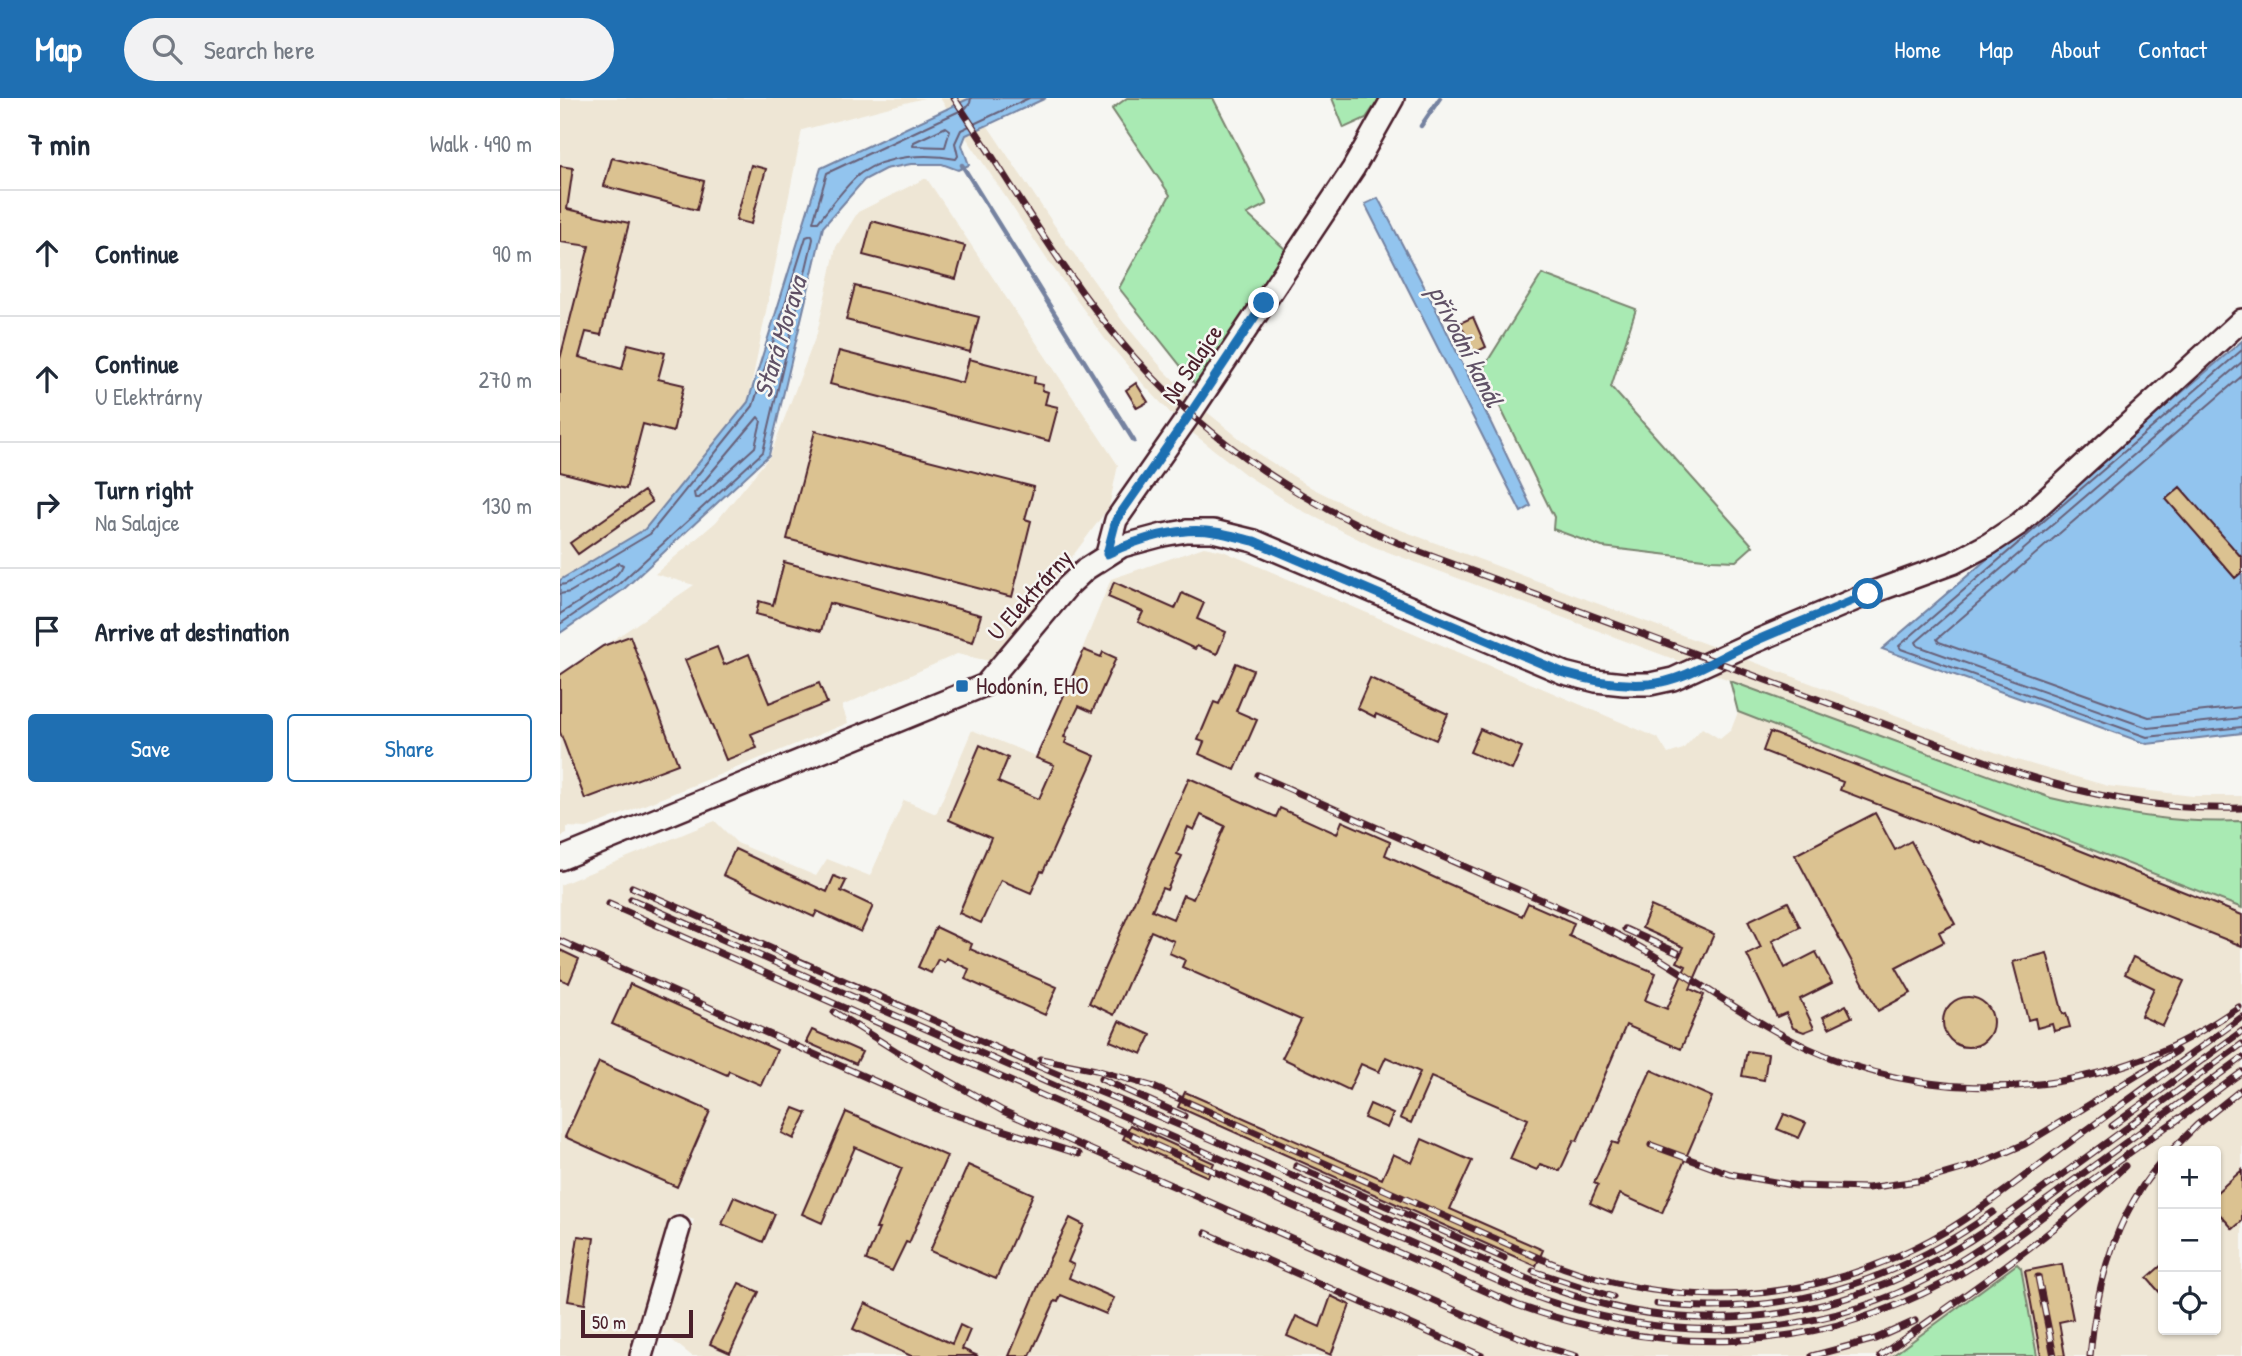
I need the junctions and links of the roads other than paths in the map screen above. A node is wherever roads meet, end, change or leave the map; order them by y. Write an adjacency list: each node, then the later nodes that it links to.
1 (1393, 98): 3 (street, Na Salajce)
2 (2242, 320): 3 (street, U Elektrárny)
3 (1107, 554): 4 (street, U Elektrárny)
4 (560, 859)
5 (679, 1228): 6 (street)
6 (641, 1356)

